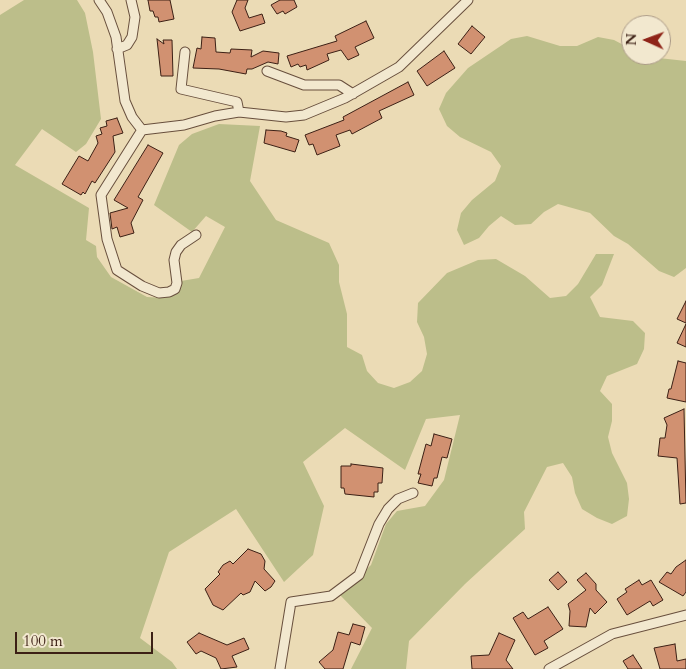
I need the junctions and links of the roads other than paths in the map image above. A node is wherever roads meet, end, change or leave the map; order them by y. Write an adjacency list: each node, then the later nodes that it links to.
1 (99, 0): 4 (street)
2 (131, 0): 4 (street)
3 (468, 0): 7 (street)
4 (117, 49): 9 (street)
5 (185, 52): 8 (street)
6 (267, 71): 7 (street)
7 (353, 94): 8 (street)
8 (239, 112): 9 (street)
9 (142, 130): 10 (street)
10 (196, 235)
11 (413, 492): 13 (street)
12 (686, 615): 14 (street)
13 (280, 669)
14 (549, 669)

